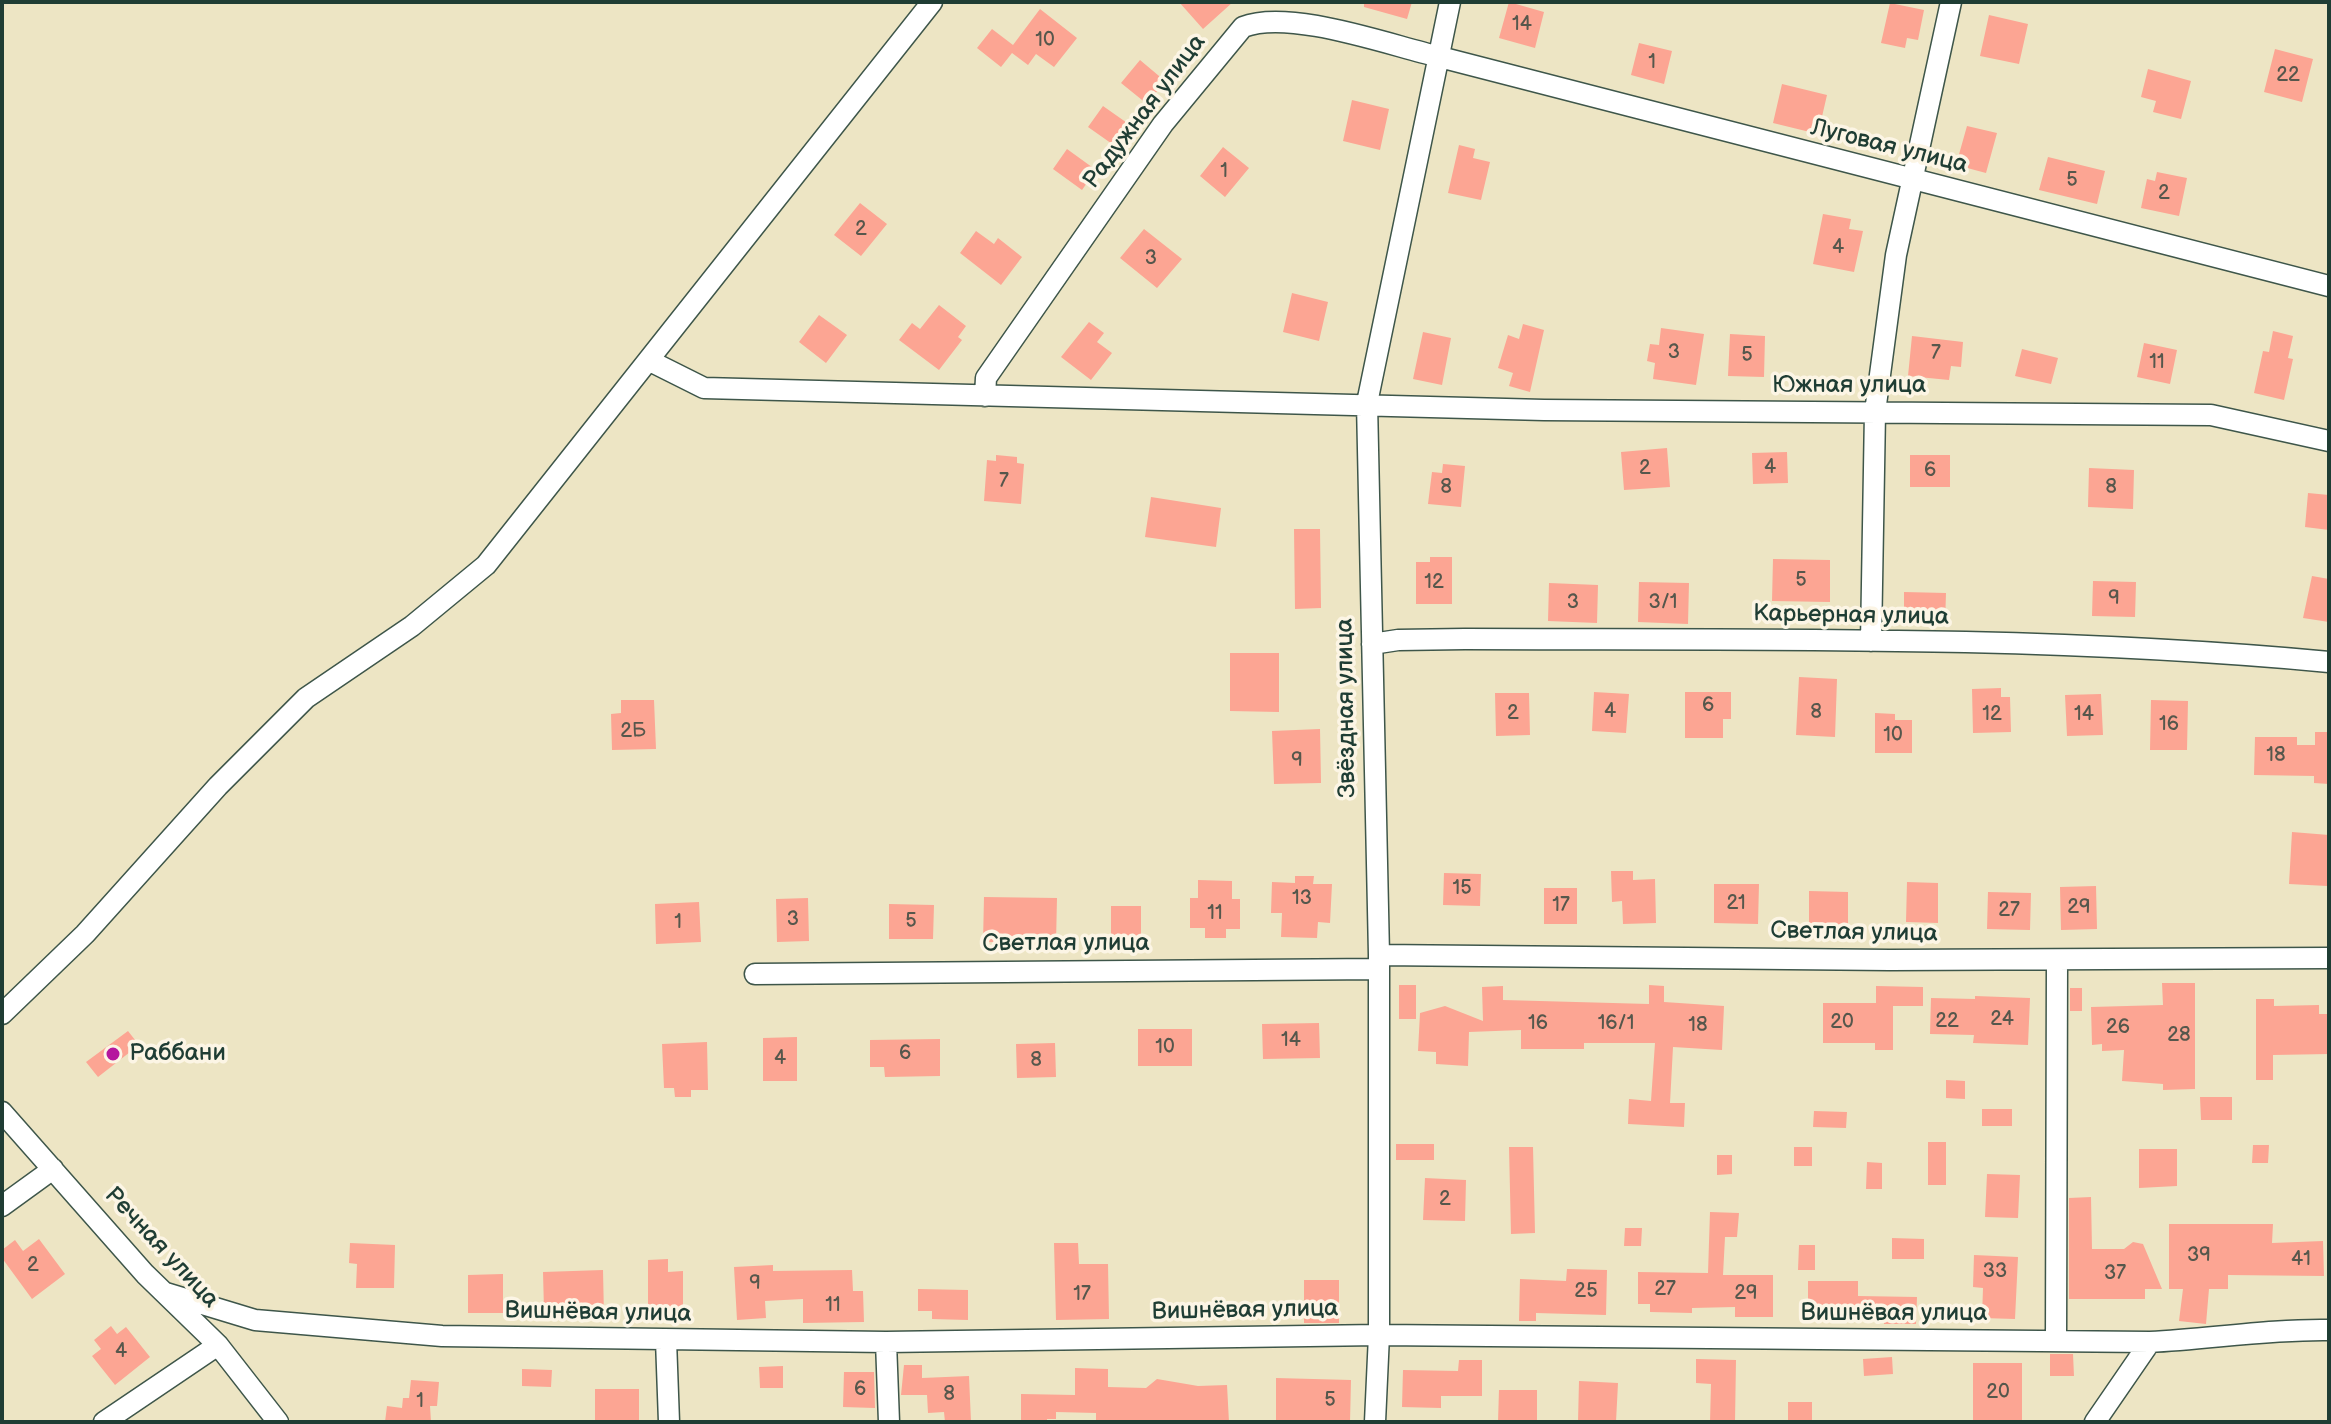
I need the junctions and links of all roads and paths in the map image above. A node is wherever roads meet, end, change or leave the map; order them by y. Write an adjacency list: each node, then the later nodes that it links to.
1 (932, 2): 7 (street)
2 (1450, 2): 4 (street, Звёздная улица)
3 (1951, 2): 5 (street)
4 (1436, 56): 5 (street, Луговая улица); 8 (street, Радужная улица); 9 (street, Звёздная улица)
5 (1915, 180): 6 (street, Луговая улица); 10 (street)
6 (2329, 286)
7 (650, 361): 8 (street, Южная улица); 19 (street)
8 (985, 396): 9 (street, Южная улица)
9 (1367, 403): 10 (street, Южная улица); 13 (street, Звёздная улица)
10 (1875, 412): 11 (street, Южная улица); 12 (street)
11 (2329, 441)
12 (1871, 641): 13 (street, Карьерная улица); 14 (street, Карьерная улица)
13 (1372, 644): 17 (street, Звёздная улица)
14 (2329, 662)
15 (2329, 958): 16 (street, Светлая улица)
16 (2057, 960): 17 (street, Светлая улица); 27 (street)
17 (1378, 962): 18 (street, Светлая улица); 25 (street, Звёздная улица)
18 (755, 974)
19 (2, 1014)
20 (2, 1112): 21 (street, Речная улица)
21 (53, 1169): 22 (street); 23 (street, Речная улица)
22 (2, 1206)
23 (166, 1293): 26 (street, Вишнёвая улица); 30 (street, Речная улица)
24 (2329, 1330): 29 (street, Вишнёвая улица)
25 (1379, 1335): 27 (street, Вишнёвая улица); 28 (street, Вишнёвая улица); 35 (street, Звёздная улица)
26 (666, 1340): 28 (street, Вишнёвая улица); 33 (street)
27 (2056, 1341): 29 (street, Вишнёвая улица)
28 (886, 1342): 34 (street)
29 (2150, 1342): 36 (street)
30 (218, 1345): 31 (street); 32 (street, Речная улица)
31 (104, 1422)
32 (278, 1422)
33 (669, 1422)
34 (889, 1422)
35 (1375, 1422)
36 (2095, 1422)

